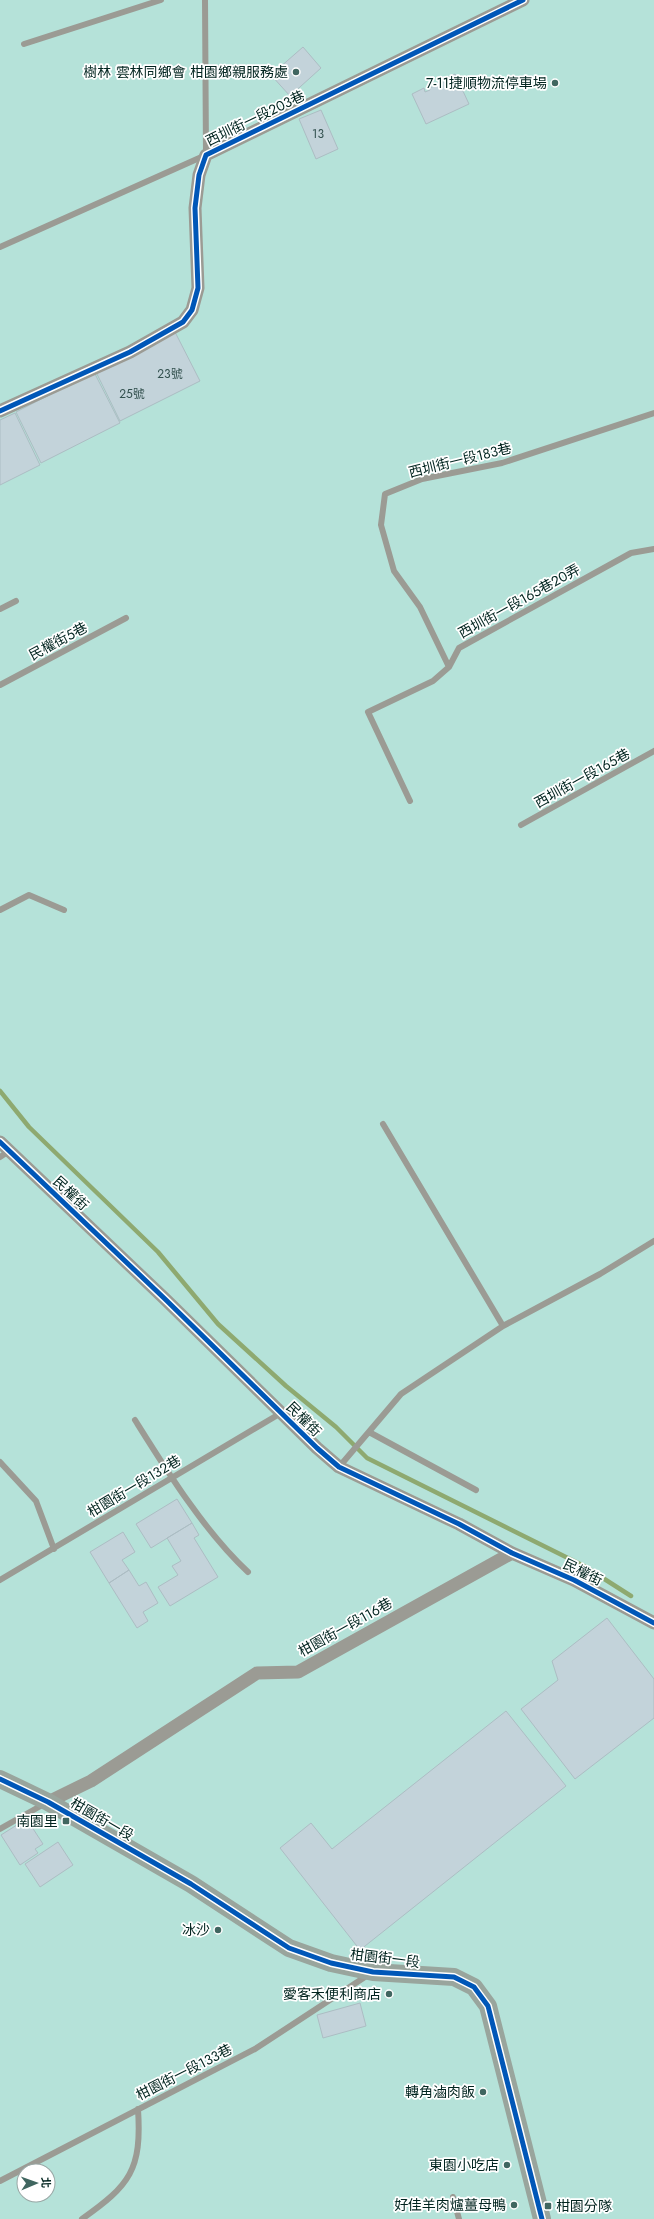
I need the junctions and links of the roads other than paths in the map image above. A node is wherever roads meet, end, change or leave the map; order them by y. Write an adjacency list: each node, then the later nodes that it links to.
1 (161, 0): 4 (lane)
2 (205, 0): 5 (lane)
3 (523, 0): 5 (street, 西圳街一段203巷)
4 (24, 44)
5 (206, 155): 6 (lane); 7 (street, 西圳街一段203巷)
6 (0, 247)
7 (0, 411)
8 (654, 412): 13 (lane, 西圳街一段183巷)
9 (654, 549): 13 (lane, 西圳街一段165巷20弄)
10 (16, 601): 11 (lane)
11 (0, 609)
12 (126, 618): 14 (lane, 民權街5巷)
13 (449, 667): 16 (lane, 西圳街一段165巷20弄)
14 (0, 685)
15 (654, 751): 17 (lane, 西圳街一段165巷)
16 (410, 801)
17 (521, 825)
18 (0, 910): 19 (lane)
19 (64, 910)
20 (383, 1124): 23 (lane)
21 (3, 1150): 24 (street, 民權街)
22 (654, 1241): 23 (lane)
23 (503, 1326): 26 (lane)
24 (281, 1413): 28 (street, 民權街); 29 (lane, 柑園街一段132巷)
25 (135, 1420): 29 (lane)
26 (369, 1432): 28 (lane); 30 (lane)
27 (0, 1462): 31 (lane)
28 (339, 1467): 32 (street, 民權街)
29 (171, 1477): 31 (lane, 柑園街一段132巷); 33 (lane)
30 (476, 1490)
31 (54, 1549): 34 (lane, 柑園街一段132巷)
32 (512, 1553): 35 (street, 民權街); 37 (street, 柑園街一段116巷)
33 (248, 1572)
34 (0, 1580)
35 (654, 1623)
36 (0, 1779): 37 (street, 柑園街一段)
37 (48, 1802): 38 (lane); 39 (street, 柑園街一段)
38 (0, 1829)
39 (373, 1972): 40 (lane, 柑園街一段133巷); 45 (street, 柑園街一段)
40 (138, 2109): 41 (lane, 柑園街一段133巷); 43 (lane)
41 (0, 2181)
42 (453, 2197): 44 (lane)
43 (82, 2219)
44 (460, 2219)
45 (542, 2219)

